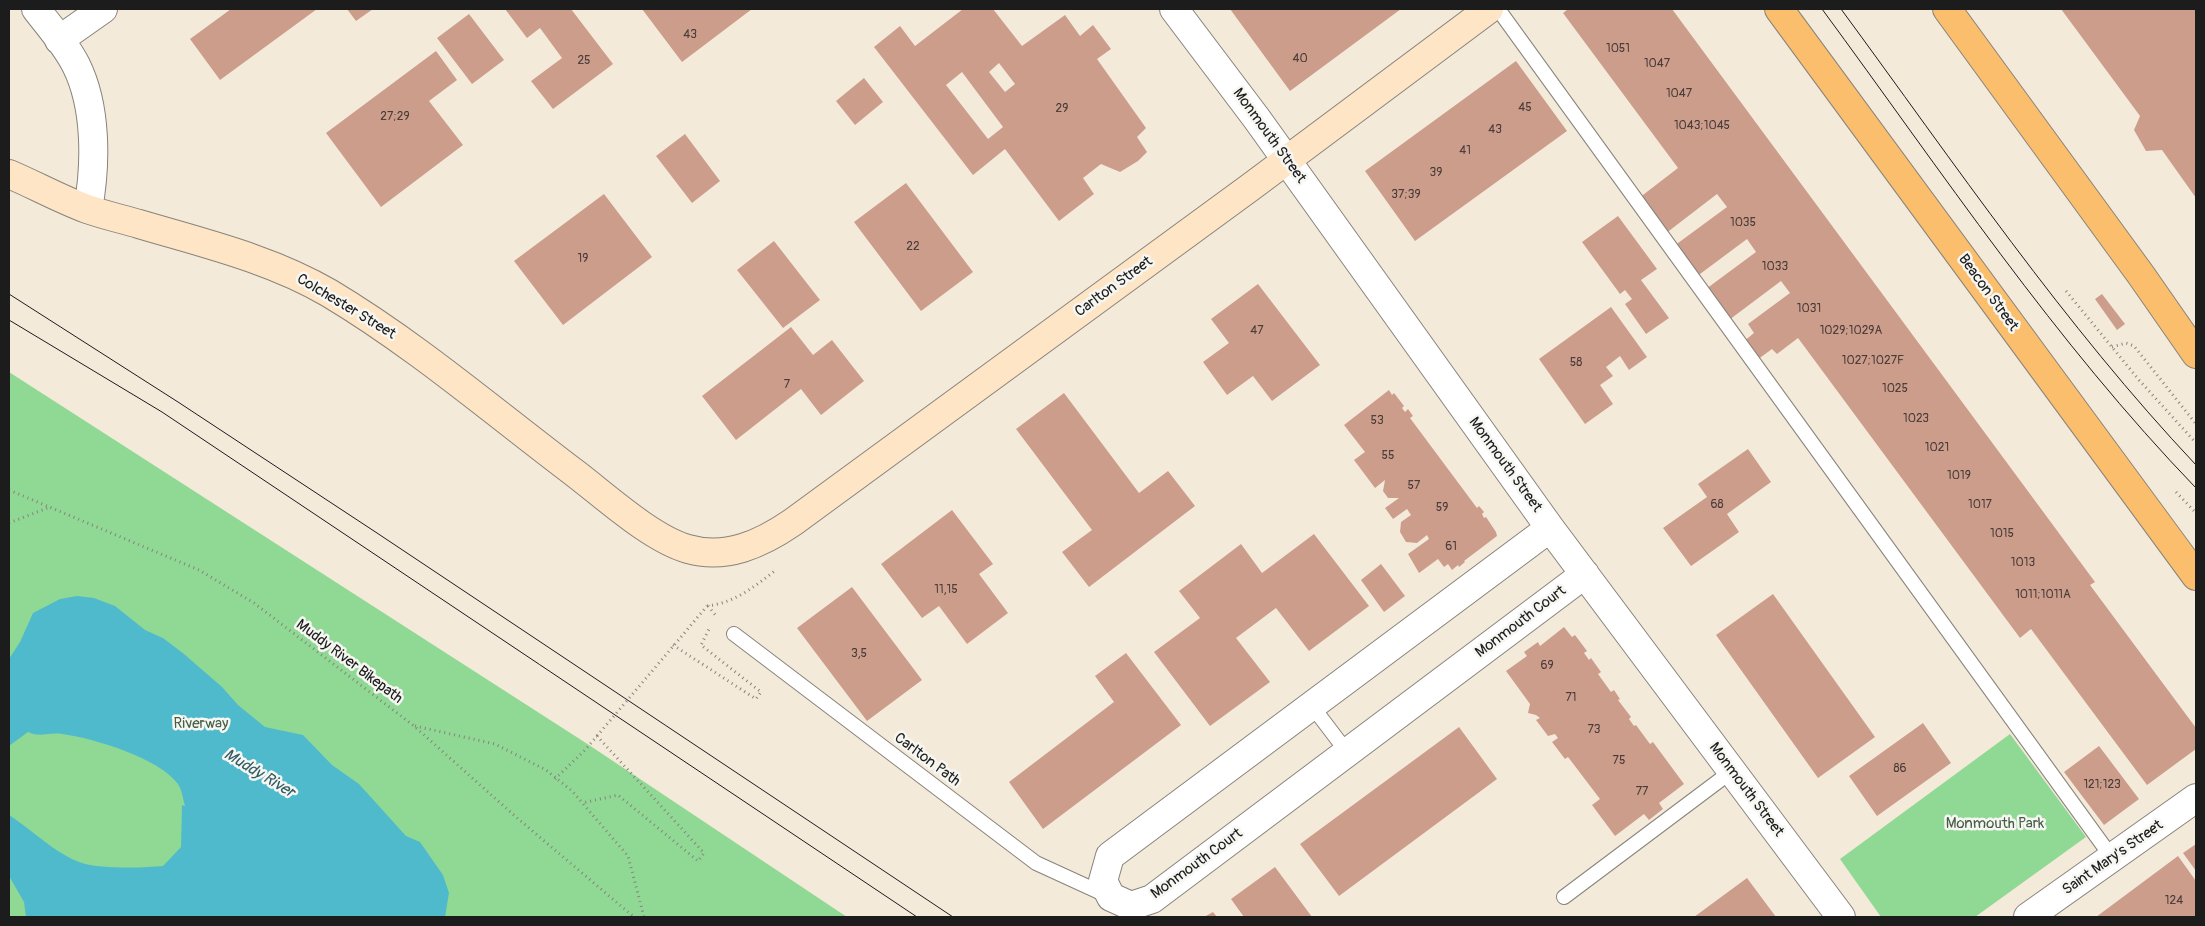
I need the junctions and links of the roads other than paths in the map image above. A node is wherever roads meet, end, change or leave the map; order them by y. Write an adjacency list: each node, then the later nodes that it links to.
1 (36, 9): 8 (street)
2 (103, 9): 8 (street)
3 (1174, 9): 9 (street, Monmouth Street)
4 (1489, 9): 9 (main road, Carlton Street)
5 (1498, 9): 22 (lane)
6 (1779, 9): 16 (main road, Beacon Street)
7 (1947, 9): 12 (main road)
8 (59, 40): 11 (street)
9 (1287, 160): 13 (street, Monmouth Street); 14 (main road, Carlton Street)
10 (9, 174): 11 (main road, Colchester Street)
11 (88, 209): 14 (main road, Colchester Street)
12 (2196, 354)
13 (1550, 528): 15 (street, Monmouth Street); 18 (street)
14 (731, 552)
15 (1585, 574): 19 (street, Monmouth Court); 20 (street, Monmouth Street)
16 (2196, 576)
17 (734, 634): 23 (lane, Carlton Path)
18 (1312, 706): 19 (lane); 23 (street)
19 (1347, 752): 23 (street, Monmouth Court)
20 (1732, 771): 24 (lane); 25 (street, Monmouth Street)
21 (2196, 798): 22 (street, Saint Mary's Street)
22 (2112, 859): 26 (street, Saint Mary's Street)
23 (1111, 897)
24 (1564, 897)
25 (1840, 917)
26 (2028, 917)

